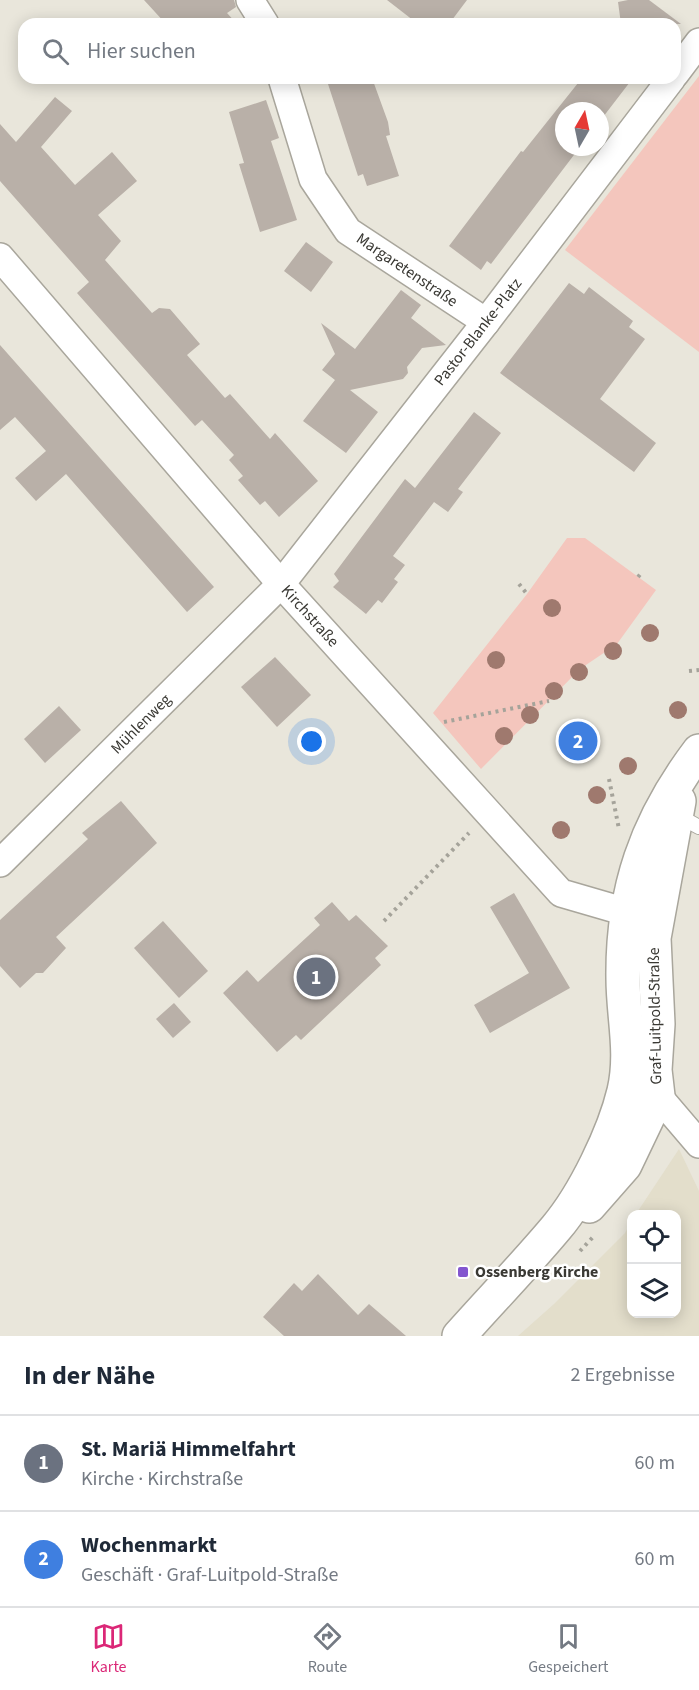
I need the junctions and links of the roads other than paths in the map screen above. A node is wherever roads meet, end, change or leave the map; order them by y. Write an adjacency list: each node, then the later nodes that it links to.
1 (250, 0): 2 (street)
2 (261, 18)
3 (699, 42): 4 (street)
4 (681, 66)
5 (284, 84): 8 (street, Margaretenstraße)
6 (667, 84): 8 (street, Pastor-Blanke-Platz)
7 (0, 257): 9 (street, Kirchstraße)
8 (486, 322): 9 (street, Pastor-Blanke-Platz)
9 (281, 584): 12 (street, Mühlenweg); 13 (street, Kirchstraße)
10 (692, 760): 11 (street, Graf-Luitpold-Straße)
11 (679, 817): 13 (street, Graf-Luitpold-Straße); 14 (street, Graf-Luitpold-Straße)
12 (0, 863)
13 (625, 912): 14 (street, Kirchstraße); 15 (street, Graf-Luitpold-Straße)
14 (656, 921): 16 (street, Graf-Luitpold-Straße)
15 (624, 1091): 16 (street); 18 (street, Graf-Luitpold-Straße)
16 (657, 1096): 17 (street); 18 (street, Graf-Luitpold-Straße)
17 (699, 1144)
18 (558, 1227): 19 (street, Graf-Luitpold-Straße)
19 (459, 1336)

